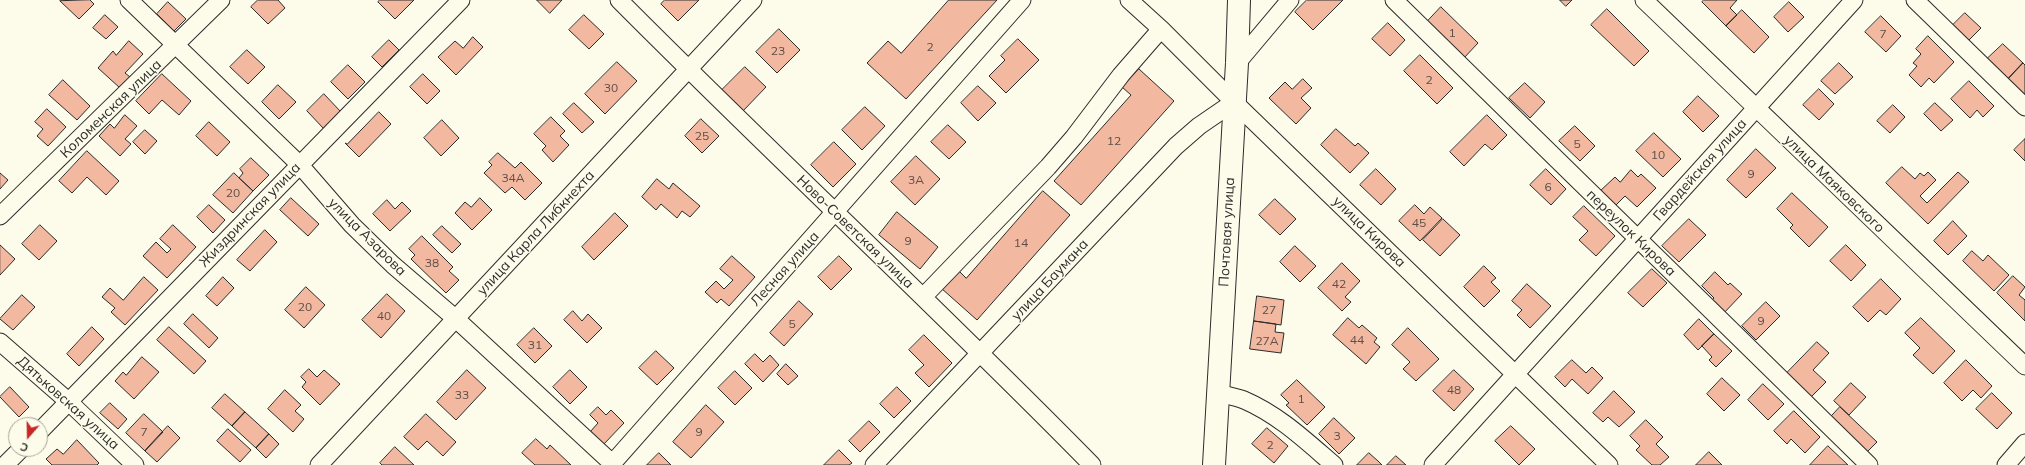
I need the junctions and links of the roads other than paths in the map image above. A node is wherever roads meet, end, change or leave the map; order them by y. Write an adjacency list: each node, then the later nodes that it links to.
1 (129, 0): 15 (street, улица Азарова)
2 (221, 0): 15 (street, Коломенская улица)
3 (462, 0): 21 (street, Жиздринская улица)
4 (619, 0): 17 (street, Ново-Советская улица)
5 (753, 0): 17 (street, улица Карла Либкнехта)
6 (1022, 0): 22 (street, Лесная улица)
7 (1129, 0): 14 (street, улица Кирова)
8 (1239, 0): 16 (main road, Почтовая улица)
9 (1290, 0): 16 (street)
10 (1394, 0): 24 (street, переулок Кирова)
11 (1644, 0): 19 (street, улица Маяковского)
12 (1854, 0): 19 (street, Гвардейская улица)
13 (1915, 0): 20 (street)
14 (1161, 29): 18 (street, улица Кирова); 25 (street)
15 (176, 46): 21 (street, улица Азарова); 23 (street, Коломенская улица)
16 (1237, 64): 18 (main road, Почтовая улица)
17 (688, 70): 22 (street, Ново-Советская улица); 26 (street, улица Карла Либкнехта)
18 (1234, 102): 28 (street, улица Баумана); 30 (street, улица Кирова); 31 (main road, Почтовая улица)
19 (1756, 108): 24 (street, Гвардейская улица); 29 (street, улица Маяковского)
20 (2025, 108)
21 (299, 164): 26 (street, улица Азарова); 32 (street, Жиздринская улица)
22 (834, 213): 25 (street, Ново-Советская улица); 36 (street, Лесная улица)
23 (0, 216)
24 (1638, 239): 30 (street, Гвардейская улица); 46 (street, переулок Кирова)
25 (923, 297): 28 (street, Ново-Советская улица)
26 (456, 319): 36 (street, улица Азарова); 39 (street, улица Карла Либкнехта)
27 (0, 342): 32 (street, Дятьковская улица)
28 (981, 353): 40 (street, улица Баумана); 41 (street, Ново-Советская улица)
29 (2025, 366)
30 (1516, 373): 44 (street, Гвардейская улица); 45 (street, улица Кирова)
31 (1218, 393): 42 (main road, Почтовая улица); 43 (street)
32 (69, 402): 33 (street, Жиздринская улица); 38 (street, Дятьковская улица)
33 (48, 423)
34 (2025, 443): 47 (street)
35 (13, 457): 37 (street)
36 (612, 464)
37 (5, 465)
38 (135, 465)
39 (319, 465)
40 (874, 465)
41 (1092, 465)
42 (1214, 465)
43 (1334, 465)
44 (1433, 465)
45 (1609, 465)
46 (1869, 465)
47 (2006, 465)

